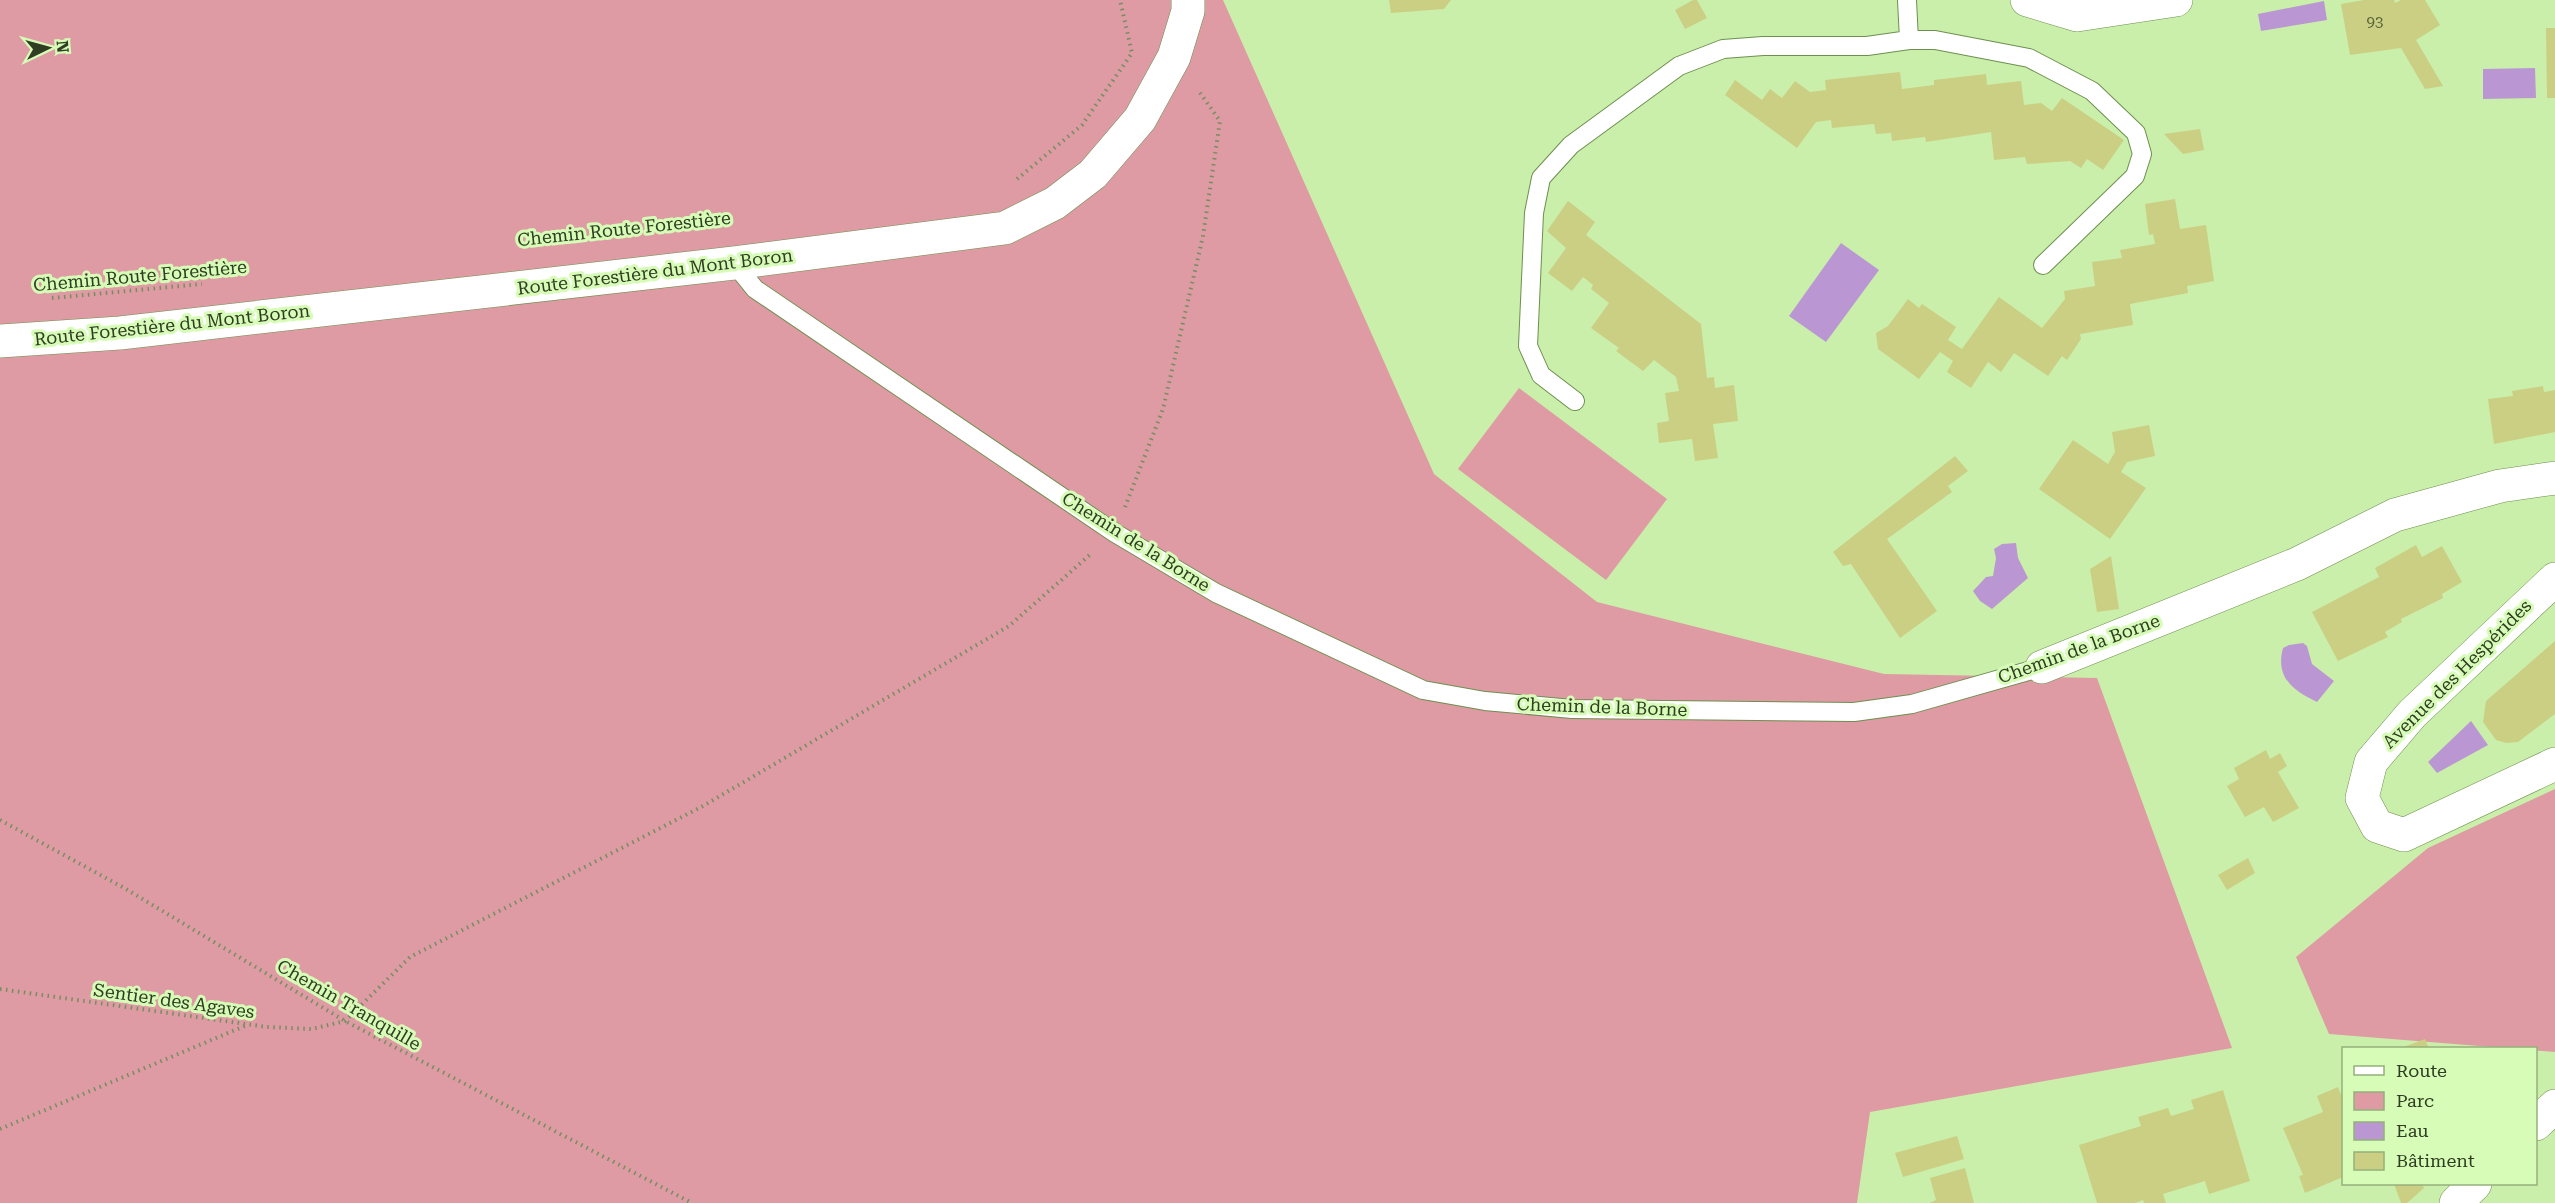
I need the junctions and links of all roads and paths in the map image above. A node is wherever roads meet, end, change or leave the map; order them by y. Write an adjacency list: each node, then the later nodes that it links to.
1 (1120, 0): 8 (path)
2 (1188, 0): 7 (street, Route Forestière du Mont Boron)
3 (1907, 0): 6 (lane)
4 (2027, 0): 5 (street)
5 (2176, 0)
6 (1909, 40): 10 (lane); 14 (lane)
7 (1174, 57): 9 (street, Route Forestière du Mont Boron); 16 (path)
8 (1009, 185)
9 (734, 263): 13 (street, Route Forestière du Mont Boron); 16 (lane, Chemin de la Borne)
10 (2043, 265)
11 (213, 283): 12 (path, Chemin Route Forestière)
12 (47, 298)
13 (0, 341)
14 (1575, 401)
15 (2555, 478): 18 (street, Chemin de la Borne)
16 (1115, 533): 18 (lane, Chemin de la Borne); 22 (path)
17 (2555, 579): 19 (street, Avenue des Hespérides)
18 (2043, 667)
19 (2555, 764)
20 (0, 820): 22 (path, Chemin Tranquille)
21 (0, 989): 23 (path, Sentier des Agaves)
22 (345, 1021): 23 (path, Sentier des Agaves); 28 (path, Chemin Tranquille)
23 (248, 1024): 26 (path)
24 (2555, 1106): 25 (street)
25 (2537, 1122)
26 (0, 1129)
27 (2474, 1185): 29 (street)
28 (692, 1203)
29 (2456, 1203)

